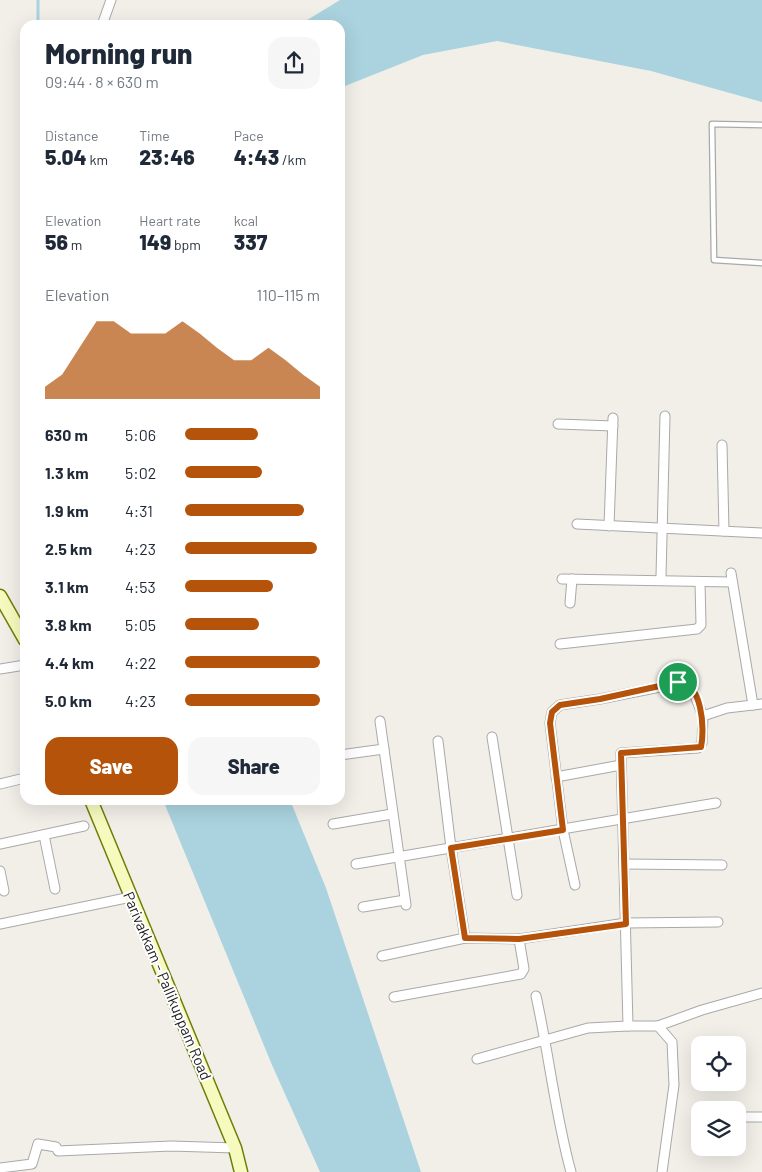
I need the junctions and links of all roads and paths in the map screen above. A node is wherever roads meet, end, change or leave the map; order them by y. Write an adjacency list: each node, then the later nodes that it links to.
1 (111, 0): 2 (street)
2 (104, 20)
3 (762, 125): 4 (lane)
4 (762, 263)
5 (665, 416): 10 (street)
6 (558, 424): 9 (street)
7 (722, 445): 11 (street)
8 (576, 524): 9 (street)
9 (609, 526): 10 (street)
10 (663, 528): 11 (street); 13 (street)
11 (724, 531): 12 (street)
12 (762, 533)
13 (661, 576)
14 (562, 579): 15 (street)
15 (572, 579): 16 (street); 18 (street)
16 (700, 582): 20 (street); 23 (street)
17 (0, 596): 19 (street)
18 (570, 603)
19 (20, 631)
20 (560, 644)
21 (20, 666): 22 (street)
22 (0, 669)
23 (757, 705): 24 (street)
24 (703, 716): 30 (street); 31 (street)
25 (380, 721): 28 (street)
26 (492, 737): 42 (street)
27 (438, 742): 44 (street)
28 (384, 749): 29 (street); 36 (street)
29 (345, 754)
30 (621, 765): 31 (street); 37 (street)
31 (556, 777): 40 (street)
32 (20, 779): 33 (street)
33 (0, 784)
34 (716, 803): 37 (street)
35 (93, 805): 54 (street, Parivakkam - Pallikuppam Road)
36 (392, 814): 38 (street); 45 (street)
37 (622, 818): 40 (street); 47 (street)
38 (333, 824)
39 (84, 826): 41 (street)
40 (563, 830): 42 (street); 50 (street)
41 (44, 835): 43 (street); 51 (street)
42 (507, 838): 44 (street); 53 (street)
43 (0, 844)
44 (451, 848): 45 (street); 59 (street)
45 (398, 857): 46 (street); 55 (street)
46 (356, 864)
47 (624, 864): 48 (street); 58 (street)
48 (722, 865)
49 (0, 871): 52 (street)
50 (575, 886)
51 (55, 889)
52 (4, 891)
53 (517, 895)
54 (131, 897): 57 (street); 71 (street, Parivakkam - Pallikuppam Road)
55 (363, 907)
56 (718, 922): 58 (street)
57 (0, 924)
58 (626, 924): 60 (street); 65 (street)
59 (465, 938): 60 (street); 61 (street)
60 (519, 939): 64 (street)
61 (382, 956)
62 (762, 993): 66 (street)
63 (536, 996): 67 (street)
64 (394, 997)
65 (628, 1026): 66 (street); 67 (street)
66 (658, 1026): 75 (street)
67 (546, 1042): 68 (street); 74 (street)
68 (477, 1060)
69 (762, 1116): 70 (street)
70 (746, 1117)
71 (236, 1148): 72 (street); 73 (street, Parivakkam - Pallikuppam Road)
72 (0, 1168)
73 (241, 1172)
74 (571, 1172)
75 (662, 1172)

